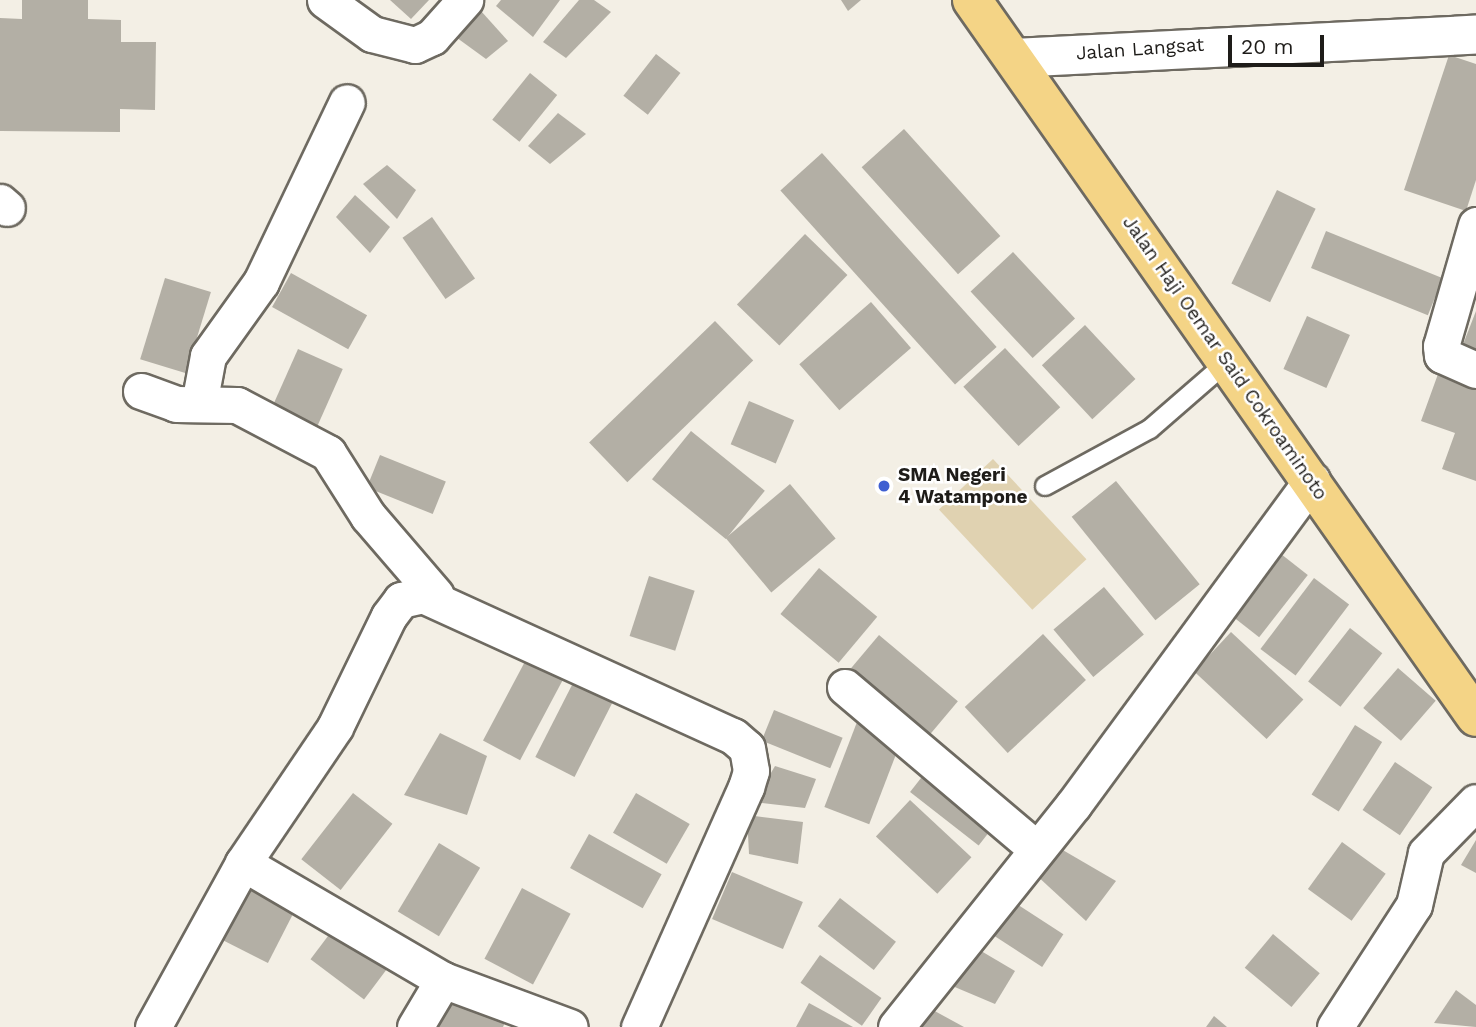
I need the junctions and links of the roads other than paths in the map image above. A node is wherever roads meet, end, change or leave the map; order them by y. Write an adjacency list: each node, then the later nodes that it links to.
1 (325, 0): 2 (street)
2 (465, 0)
3 (972, 0): 5 (highway, Jalan Haji Oemar Said Cokroaminoto)
4 (1476, 36): 5 (street, Jalan Langsat)
5 (1014, 58): 8 (highway, Jalan Haji Oemar Said Cokroaminoto)
6 (347, 102): 11 (street)
7 (1476, 225): 9 (street)
8 (1227, 362): 12 (highway, Jalan Haji Oemar Said Cokroaminoto); 13 (lane)
9 (1476, 370)
10 (141, 391): 11 (street)
11 (199, 404): 14 (street)
12 (1312, 480): 16 (highway, Jalan Haji Oemar Said Cokroaminoto); 18 (street)
13 (1045, 486)
14 (436, 596): 19 (street); 24 (street)
15 (845, 687): 18 (street)
16 (1476, 716)
17 (1476, 802): 26 (street)
18 (1037, 849): 25 (street)
19 (243, 863): 20 (street); 21 (street)
20 (443, 981): 22 (street); 23 (street)
21 (153, 1027)
22 (415, 1027)
23 (570, 1027)
24 (639, 1027)
25 (896, 1027)
26 (1335, 1027)

